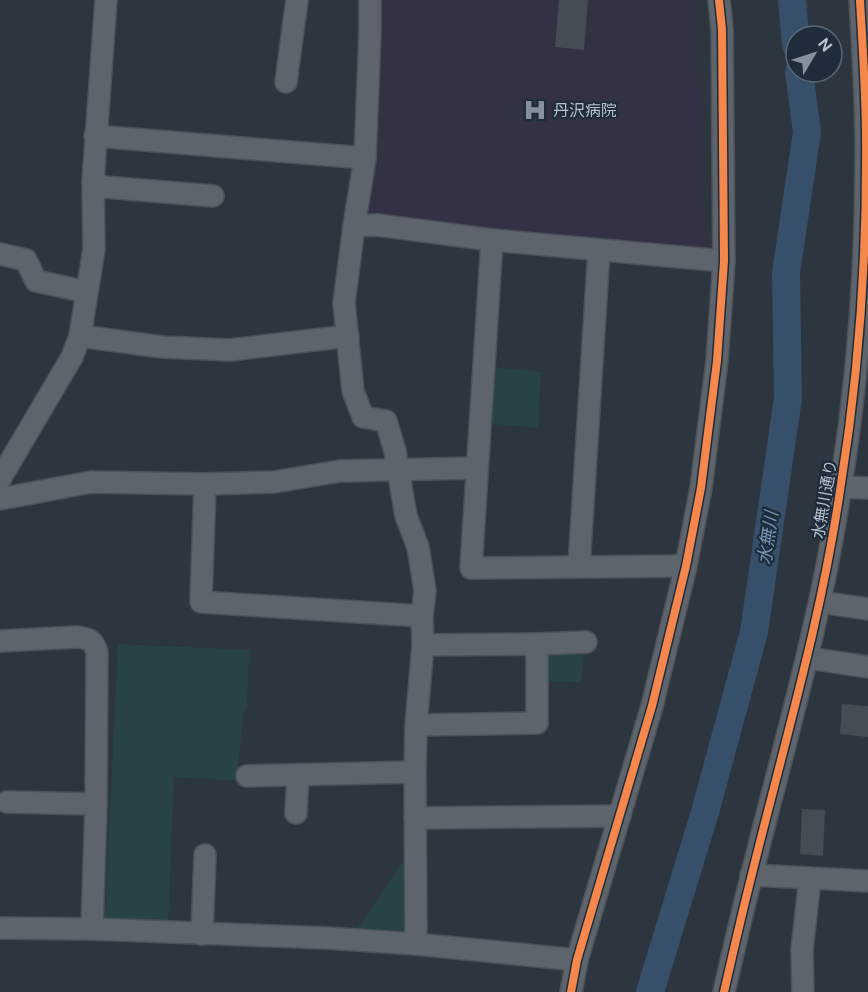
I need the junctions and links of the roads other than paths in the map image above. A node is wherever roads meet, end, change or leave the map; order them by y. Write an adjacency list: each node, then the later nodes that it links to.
1 (106, 0): 7 (street)
2 (297, 0): 6 (street)
3 (370, 0): 8 (street)
4 (719, 0): 15 (street)
5 (860, 0): 23 (street, 水無川通り)
6 (286, 82)
7 (95, 136): 8 (street); 9 (street)
8 (365, 158): 11 (street)
9 (93, 181): 10 (street); 16 (street)
10 (213, 196)
11 (354, 226): 12 (street); 18 (street)
12 (492, 240): 13 (street); 19 (street)
13 (599, 250): 15 (street); 26 (street)
14 (0, 254): 16 (street)
15 (724, 261): 27 (street)
16 (87, 292): 17 (street)
17 (80, 336): 18 (street); 21 (street)
18 (348, 336): 20 (street)
19 (477, 468): 20 (street); 26 (street)
20 (398, 471): 22 (street); 30 (street)
21 (0, 479)
22 (205, 484): 25 (street); 30 (street)
23 (841, 487): 24 (street); 28 (street, 水無川通り)
24 (868, 488)
25 (0, 499)
26 (579, 566): 27 (street)
27 (686, 566): 44 (street)
28 (820, 602): 29 (street); 35 (street, 水無川通り)
29 (868, 609)
30 (422, 616): 34 (street)
31 (0, 641): 42 (street)
32 (586, 642): 33 (street)
33 (537, 644): 34 (street); 37 (street)
34 (423, 645): 37 (street)
35 (807, 658): 36 (street); 47 (street, 水無川通り)
36 (868, 667)
37 (416, 725): 38 (street)
38 (415, 772): 39 (street); 45 (street)
39 (298, 775): 40 (street); 43 (street)
40 (247, 776)
41 (7, 802): 42 (street)
42 (96, 804): 51 (street)
43 (296, 813)
44 (620, 816): 45 (street); 54 (street)
45 (415, 818): 53 (street)
46 (206, 855): 52 (street)
47 (752, 875): 48 (street); 56 (street, 水無川通り)
48 (810, 878): 49 (street); 57 (street)
49 (868, 881)
50 (0, 928): 51 (street)
51 (92, 929): 52 (street)
52 (202, 934): 53 (street)
53 (416, 944): 54 (street)
54 (577, 960): 55 (street)
55 (572, 992)
56 (724, 992)
57 (803, 992)

